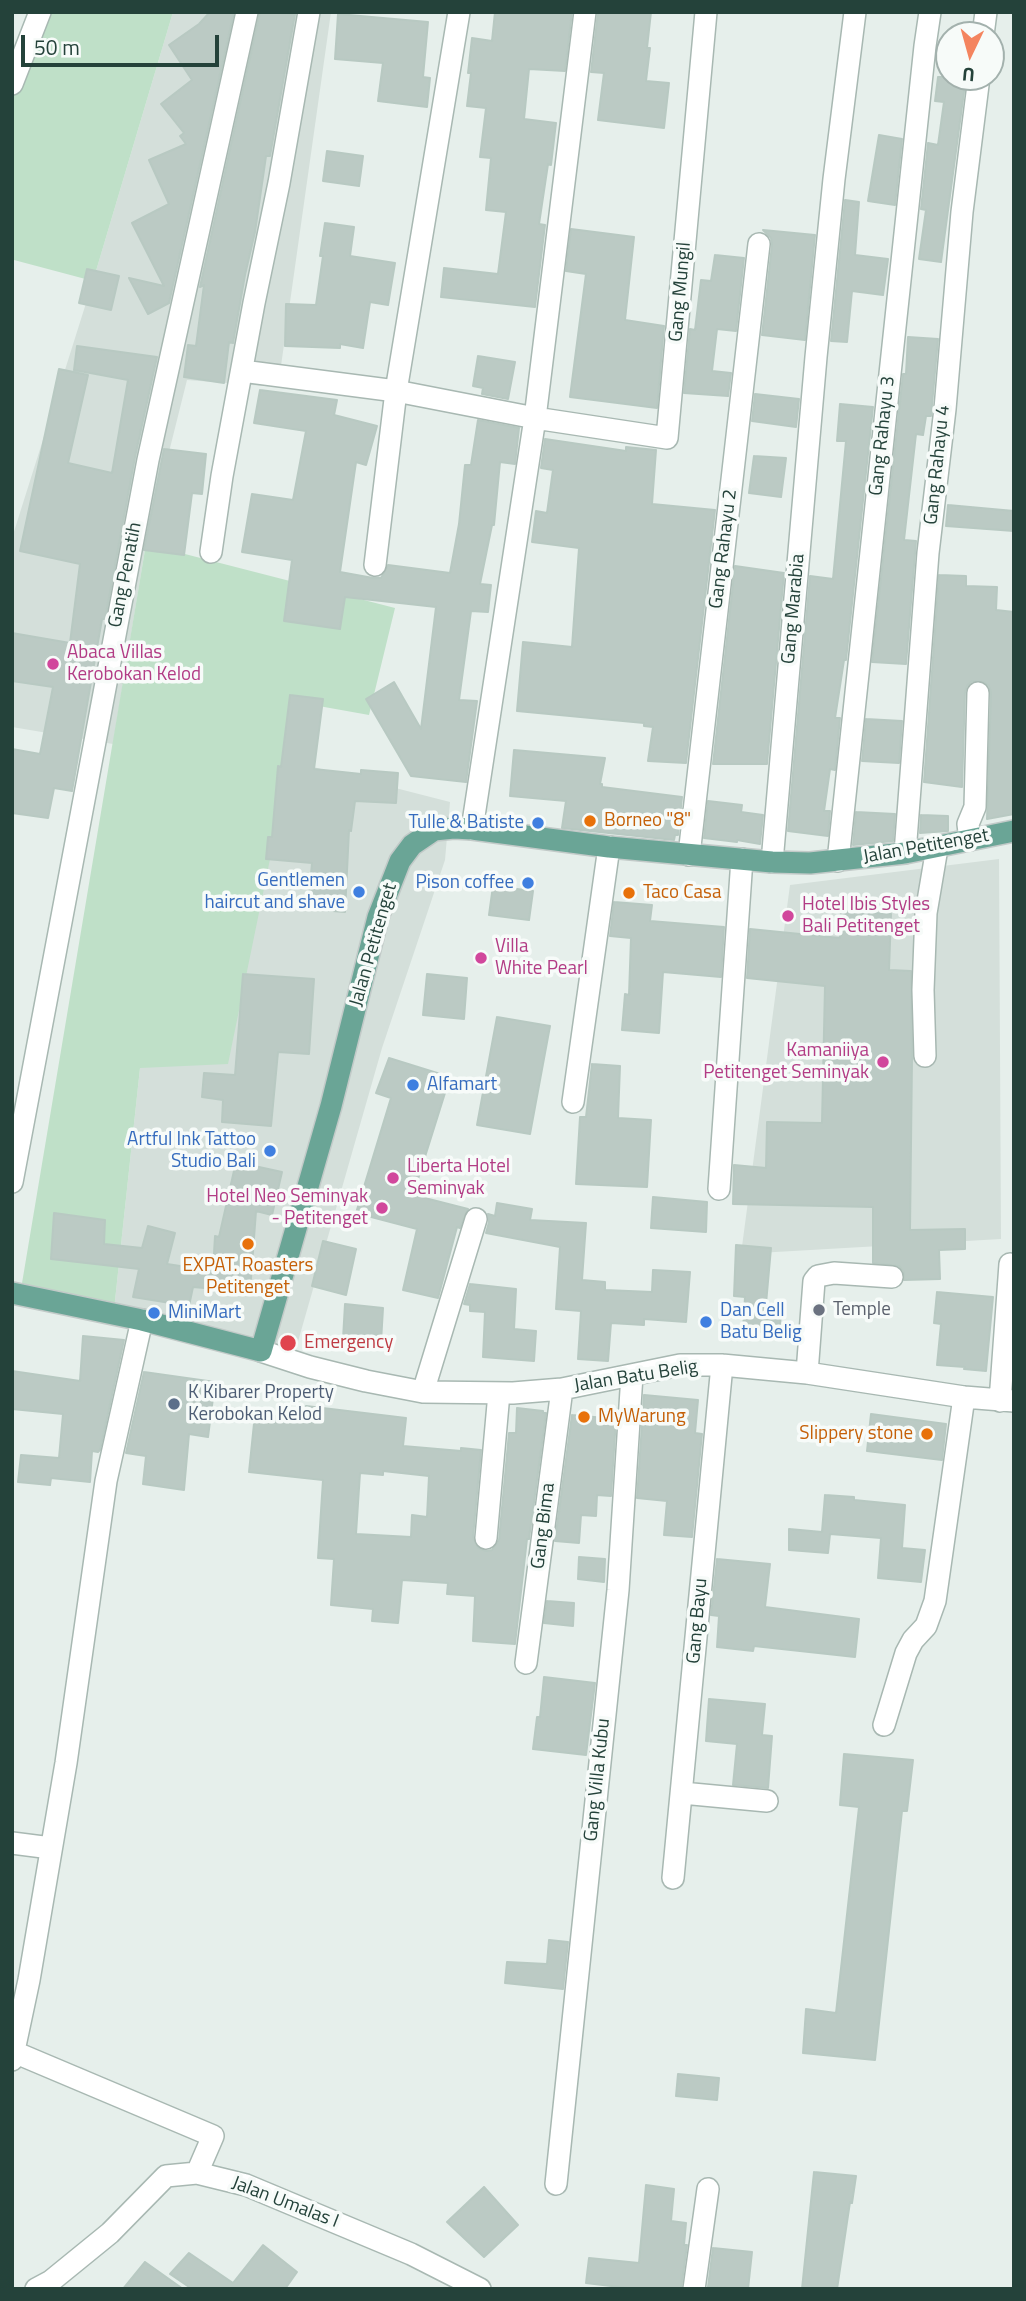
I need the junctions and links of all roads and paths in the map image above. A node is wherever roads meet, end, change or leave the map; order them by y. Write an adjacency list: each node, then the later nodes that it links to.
1 (40, 12): 9 (street)
2 (247, 12): 30 (street, Gang Penatih)
3 (309, 12): 12 (street)
4 (459, 12): 13 (street)
5 (585, 12): 14 (street)
6 (706, 12): 14 (street, Gang Mungil)
7 (855, 12): 27 (street, Gang Marabia)
8 (930, 12): 26 (street, Gang Rahayu 3)
9 (12, 84)
10 (977, 91): 23 (street, Gang Rahayu 4)
11 (759, 244): 24 (street, Gang Rahayu 2)
12 (242, 371): 13 (street, Gang Mungil); 15 (street)
13 (396, 391): 14 (street, Gang Mungil); 16 (street)
14 (535, 418): 18 (street)
15 (211, 552)
16 (375, 565)
17 (978, 693): 20 (street)
18 (472, 829): 21 (main road, Jalan Petitenget); 37 (main road, Jalan Petitenget)
19 (1014, 831): 20 (main road, Jalan Petitenget)
20 (971, 841): 22 (main road, Jalan Petitenget)
21 (609, 847): 24 (main road, Jalan Petitenget); 29 (street)
22 (937, 848): 23 (main road, Jalan Petitenget); 28 (street)
23 (905, 853): 26 (main road, Jalan Petitenget)
24 (689, 855): 25 (main road, Jalan Petitenget)
25 (742, 859): 27 (main road, Jalan Petitenget); 31 (street)
26 (838, 861): 27 (main road, Jalan Petitenget)
27 (772, 862)
28 (925, 1056)
29 (573, 1102)
30 (12, 1181)
31 (719, 1189)
32 (476, 1219): 42 (street)
33 (1010, 1264): 45 (street)
34 (892, 1277): 39 (street)
35 (12, 1293): 36 (main road)
36 (142, 1320): 37 (main road); 52 (street)
37 (261, 1351): 42 (street, Jalan Batu Belig)
38 (722, 1365): 39 (street, Jalan Batu Belig); 40 (street, Jalan Batu Belig); 49 (street, Gang Bayu)
39 (807, 1374): 44 (street, Jalan Batu Belig)
40 (632, 1375): 41 (street, Jalan Batu Belig); 57 (street, Gang Villa Kubu)
41 (562, 1389): 43 (street, Jalan Batu Belig); 47 (street, Gang Bima)
42 (424, 1392): 43 (street, Jalan Batu Belig)
43 (499, 1393): 46 (street)
44 (964, 1397): 45 (street, Jalan Batu Belig); 48 (street)
45 (1007, 1401)
46 (486, 1538)
47 (526, 1663)
48 (884, 1725)
49 (682, 1793): 50 (street); 53 (street, Gang Bayu)
50 (767, 1801)
51 (12, 1843): 52 (street)
52 (51, 1848): 54 (street)
53 (673, 1878)
54 (20, 1979): 55 (street)
55 (13, 2056): 56 (street)
56 (197, 2173): 59 (street, Jalan Umalas I); 60 (street, Jalan Umalas I)
57 (556, 2184)
58 (708, 2189): 61 (street)
59 (49, 2286)
60 (480, 2289)
61 (694, 2289)

